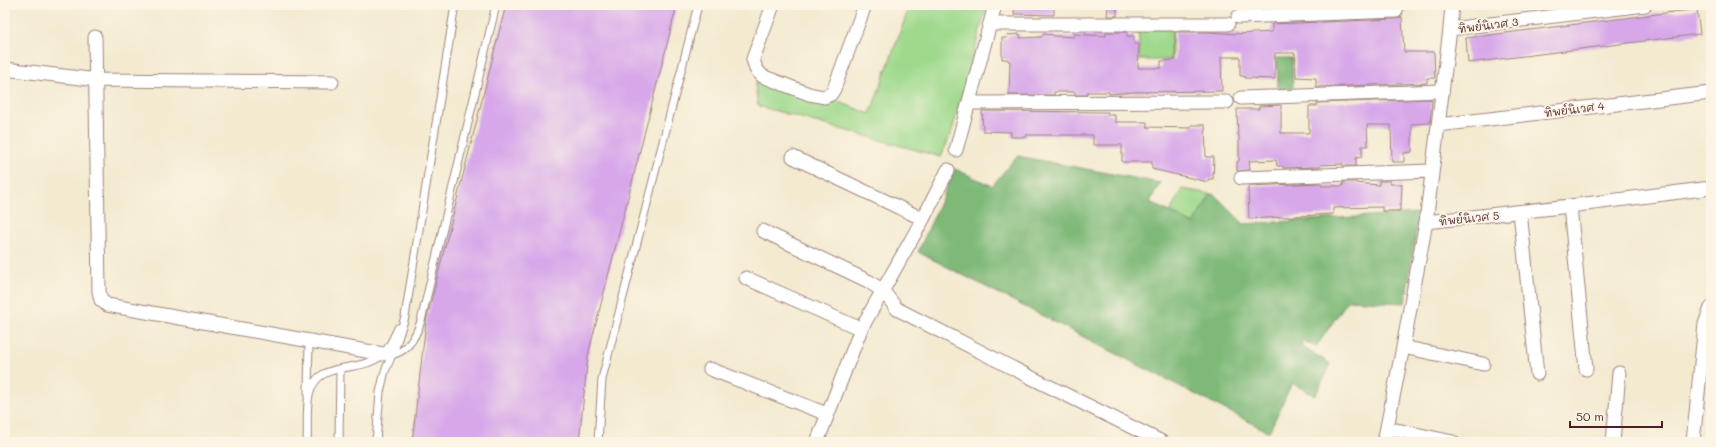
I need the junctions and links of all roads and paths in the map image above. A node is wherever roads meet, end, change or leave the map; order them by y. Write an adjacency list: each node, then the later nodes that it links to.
1 (455, 5): 41 (lane)
2 (496, 5): 41 (lane)
3 (698, 5): 54 (lane)
4 (773, 5): 5 (street)
5 (865, 5)
6 (995, 5): 12 (street)
7 (1452, 5): 13 (street)
8 (1645, 5): 13 (street, ทิพย์นิเวศ 3)
9 (1366, 9): 10 (street); 11 (street)
10 (1274, 10): 12 (street)
11 (1396, 11)
12 (990, 24): 22 (street)
13 (1450, 29): 18 (street)
14 (96, 37): 16 (street)
15 (5, 69): 16 (street)
16 (97, 80): 17 (street); 39 (street)
17 (332, 82)
18 (1442, 91): 20 (street); 23 (street)
19 (1711, 93): 23 (street, ทิพย์นิเวศ 4)
20 (1242, 98)
21 (1227, 102): 22 (street)
22 (969, 103): 24 (street)
23 (1438, 124): 27 (street)
24 (956, 150)
25 (792, 157): 32 (street)
26 (948, 170): 32 (street)
27 (1431, 171): 28 (street); 33 (street)
28 (1241, 178)
29 (1711, 188): 30 (street, ทิพย์นิเวศ 5)
30 (1570, 206): 31 (street, ทิพย์นิเวศ 5); 45 (street)
31 (1520, 212): 33 (street, ทิพย์นิเวศ 5); 47 (street)
32 (923, 219): 36 (street)
33 (1426, 222): 40 (street, ทิพย์นิเวศ 5)
34 (763, 231): 36 (street)
35 (746, 278): 38 (street)
36 (883, 291): 38 (street); 56 (street)
37 (1711, 308): 60 (street)
38 (861, 329): 49 (street)
39 (309, 340): 41 (street); 48 (lane)
40 (1403, 347): 42 (street); 50 (street, ทิพย์นิเวศ 5)
41 (387, 355): 43 (lane); 53 (lane)
42 (1483, 364)
43 (340, 369): 48 (lane); 52 (lane)
44 (710, 369): 49 (street)
45 (1586, 369)
46 (1619, 373): 59 (street)
47 (1538, 374)
48 (308, 396): 51 (lane)
49 (827, 414): 55 (street)
50 (1387, 428): 57 (street, ทิพย์นิเวศ 5); 58 (street)
51 (307, 442)
52 (339, 442)
53 (376, 442)
54 (598, 442)
55 (817, 442)
56 (1162, 442)
57 (1384, 442)
58 (1453, 442)
59 (1614, 442)
60 (1693, 442)

